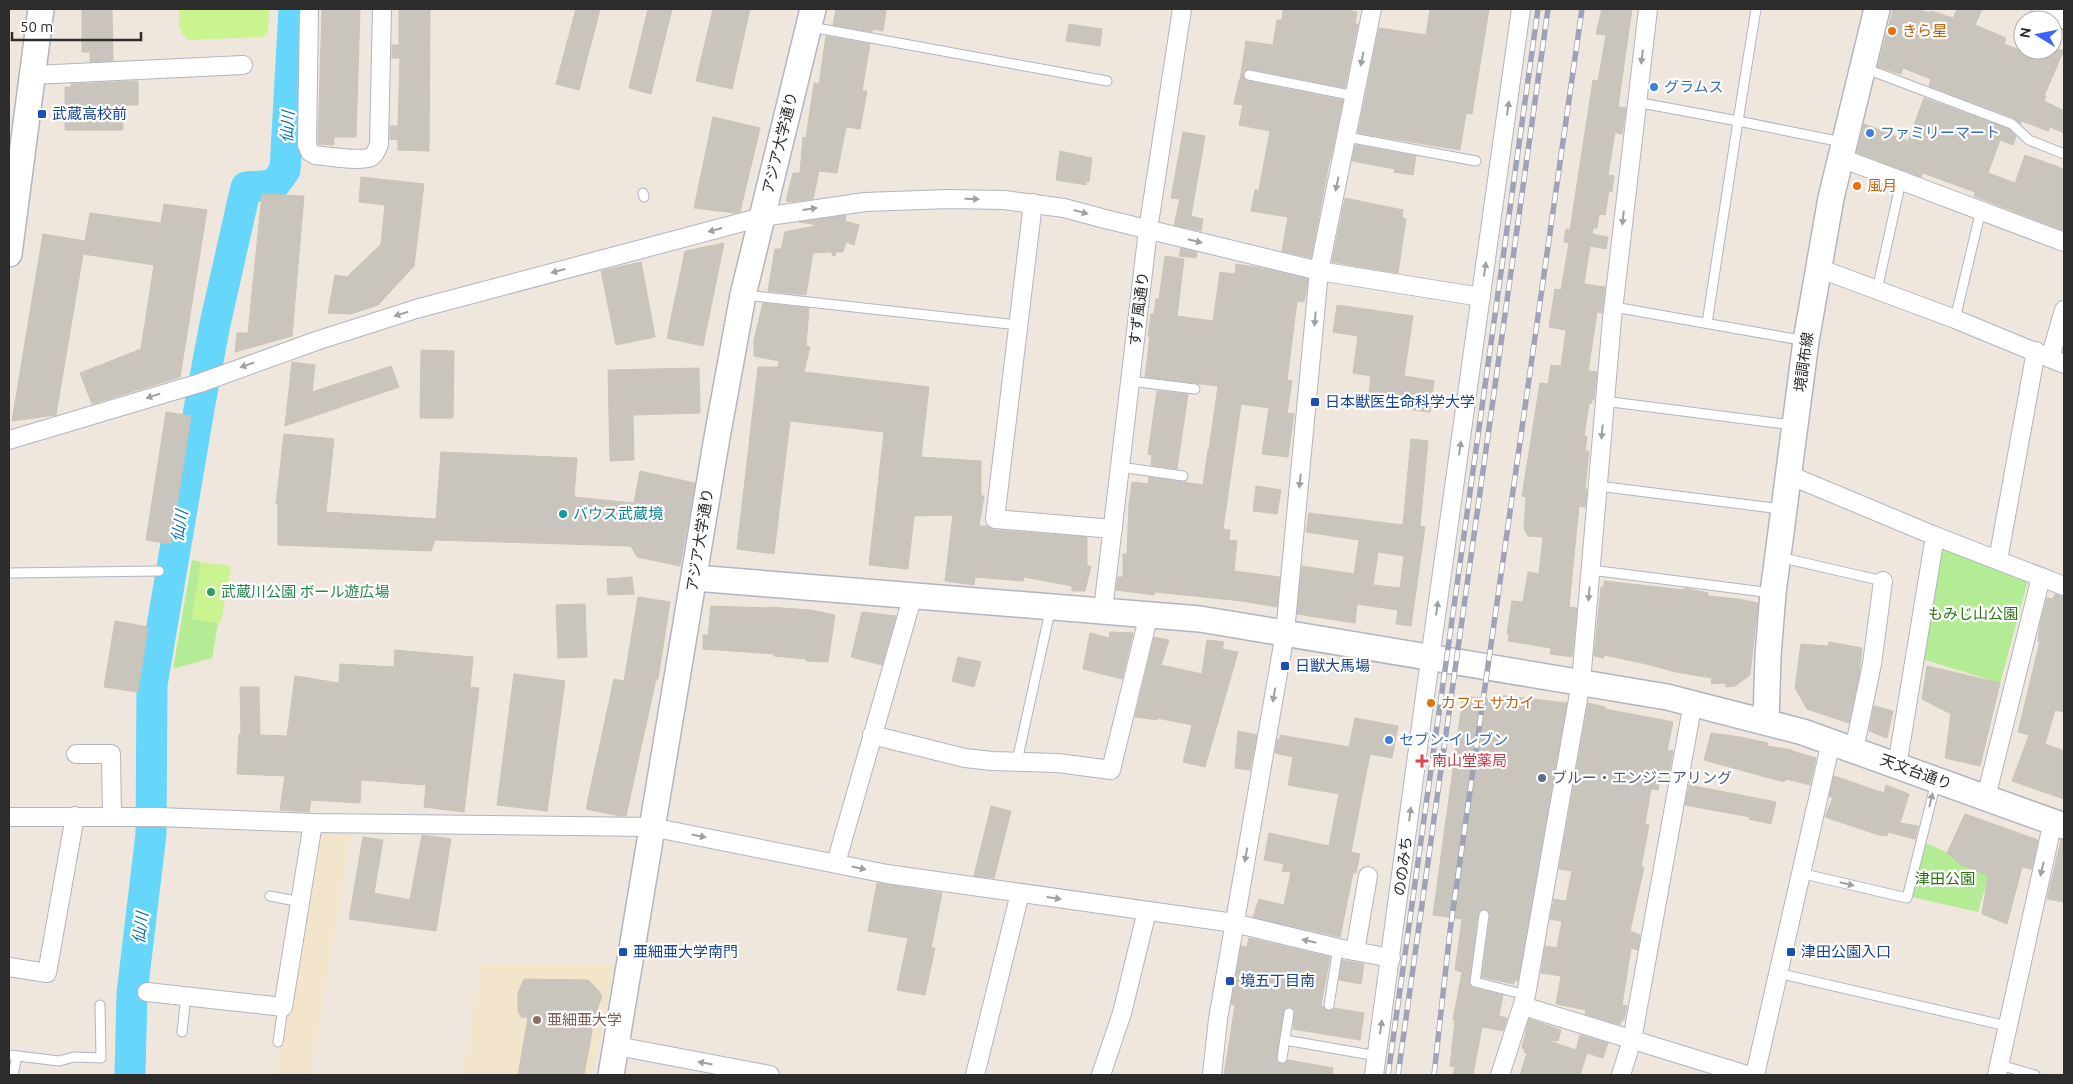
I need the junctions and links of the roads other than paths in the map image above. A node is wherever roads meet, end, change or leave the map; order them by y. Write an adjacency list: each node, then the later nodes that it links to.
1 (42, 9): 15 (street)
2 (309, 9): 3 (street)
3 (382, 9)
4 (1182, 9): 29 (street, すず風通り)
5 (1372, 9): 18 (street, one-way to 18)
6 (1522, 9): 36 (street, ののみち, one-way to 6)
7 (1648, 9): 19 (street, one-way to 19)
8 (1755, 9): 20 (lane)
9 (1877, 9): 14 (street, 境調布線)
10 (2045, 9): 11 (street)
11 (2064, 16)
12 (811, 18): 17 (lane); 28 (street, アジア大学通り)
13 (243, 65): 15 (street)
14 (1863, 68): 22 (street, 境調布線); 23 (lane)
15 (34, 75): 31 (street)
16 (1249, 75): 18 (lane)
17 (1107, 81)
18 (1354, 96): 21 (street)
19 (1636, 102): 20 (lane); 37 (street, one-way to 37)
20 (1738, 121): 22 (lane); 40 (lane)
21 (1347, 136): 24 (lane); 33 (street, one-way to 33)
22 (1843, 150): 25 (street); 32 (street, 境調布線)
23 (2064, 154)
24 (1476, 161)
25 (1902, 181): 27 (street); 34 (lane)
26 (1033, 203): 28 (street, one-way to 26); 29 (street, one-way to 29); 41 (street)
27 (1980, 210): 30 (street); 39 (lane)
28 (762, 217): 35 (street, アジア大学通り); 48 (street, one-way to 48)
29 (1148, 230): 33 (street, one-way to 33); 44 (street, すず風通り)
30 (2064, 242)
31 (9, 254)
32 (1818, 268): 34 (street); 42 (street, 境調布線)
33 (1319, 271): 36 (street); 70 (street, one-way to 70)
34 (1877, 290): 39 (street)
35 (743, 295): 41 (lane); 62 (street, アジア大学通り)
36 (1481, 297): 71 (street, ののみち, one-way to 36)
37 (1614, 308): 40 (lane); 46 (street)
38 (2064, 310): 43 (street)
39 (1955, 319): 43 (street)
40 (1707, 323): 42 (lane)
41 (1018, 325): 54 (street)
42 (1806, 341): 47 (street, 境調布線)
43 (2050, 358): 57 (street)
44 (1130, 381): 45 (lane); 49 (street, すず風通り)
45 (1195, 390)
46 (1604, 401): 47 (lane); 52 (street, one-way to 52)
47 (1795, 425): 50 (street, 境調布線)
48 (9, 440)
49 (1120, 467): 51 (lane); 54 (street, すず風通り)
50 (1789, 475): 53 (street, 境調布線); 55 (street)
51 (1184, 476)
52 (1598, 486): 53 (lane); 59 (street)
53 (1784, 510): 56 (street, 境調布線)
54 (1112, 529): 68 (street, すず風通り)
55 (1935, 536): 57 (street); 79 (street)
56 (1778, 557): 63 (lane); 65 (street, 境調布線)
57 (1998, 560): 61 (street)
58 (159, 570): 60 (lane)
59 (1591, 570): 65 (lane); 72 (street, one-way to 72)
60 (9, 573)
61 (2041, 577): 64 (street); 81 (street)
62 (694, 578): 66 (street, 天文台通り); 87 (street, アジア大学通り)
63 (1883, 581): 76 (street)
64 (2064, 586)
65 (1773, 593): 74 (street, 境調布線)
66 (913, 595): 67 (street, 天文台通り); 75 (street)
67 (1051, 606): 68 (street, 天文台通り); 78 (lane)
68 (1103, 610): 69 (street, 天文台通り)
69 (1149, 614): 70 (street, 天文台通り); 78 (street)
70 (1285, 633): 71 (street, 天文台通り); 96 (street, one-way to 96)
71 (1430, 657): 72 (street, 天文台通り); 98 (street, ののみち, one-way to 71)
72 (1581, 682): 73 (street, 天文台通り); 103 (street)
73 (1693, 702): 74 (street, 天文台通り); 111 (street)
74 (1766, 721): 76 (street, 天文台通り)
75 (872, 735): 78 (street); 88 (street)
76 (1843, 746): 79 (street, 天文台通り); 89 (street)
77 (76, 754): 84 (street)
78 (1017, 761)
79 (1897, 766): 80 (street, 天文台通り)
80 (1936, 780): 81 (street, 天文台通り); 89 (lane, one-way to 80)
81 (1986, 797): 86 (street, 天文台通り)
82 (75, 816): 83 (street); 84 (street); 99 (street)
83 (9, 817)
84 (112, 817): 85 (street)
85 (313, 823): 87 (street); 93 (street)
86 (2059, 824): 108 (street, one-way to 108)
87 (651, 827): 88 (street, one-way to 88); 113 (street, アジア大学通り)
88 (836, 863): 91 (street, one-way to 91)
89 (1800, 873): 100 (street)
90 (1368, 876): 97 (street)
91 (1020, 893): 94 (street, one-way to 94); 121 (street)
92 (270, 896): 93 (lane)
93 (301, 902): 106 (street)
94 (1147, 911): 96 (street); 122 (street)
95 (1484, 915): 103 (lane)
96 (1234, 923): 97 (street, one-way to 96); 123 (street)
97 (1347, 950): 98 (street); 105 (lane)
98 (1391, 958): 115 (street, ののみち, one-way to 98)
99 (9, 967)
100 (1777, 973): 108 (lane); 128 (street)
101 (146, 992): 102 (street)
102 (186, 996): 106 (street); 109 (lane)
103 (1524, 1001): 111 (street); 125 (street)
104 (100, 1005): 114 (lane)
105 (1328, 1005)
106 (284, 1007): 112 (lane)
107 (1289, 1013): 110 (lane)
108 (2007, 1026): 117 (street)
109 (182, 1032)
110 (1285, 1040): 115 (lane); 116 (lane)
111 (1632, 1040): 126 (street); 127 (street)
112 (278, 1042)
113 (617, 1046): 119 (street, アジア大学通り); 120 (street, one-way to 113)
114 (13, 1056): 118 (lane)
115 (1377, 1056): 124 (street, ののみち)
116 (1282, 1058)
117 (1998, 1070): 129 (lane)
118 (13, 1075)
119 (611, 1075)
120 (770, 1075)
121 (975, 1075)
122 (1101, 1075)
123 (1212, 1075)
124 (1374, 1075)
125 (1500, 1075)
126 (1621, 1075)
127 (1747, 1075)
128 (1755, 1075)
129 (2035, 1075)

